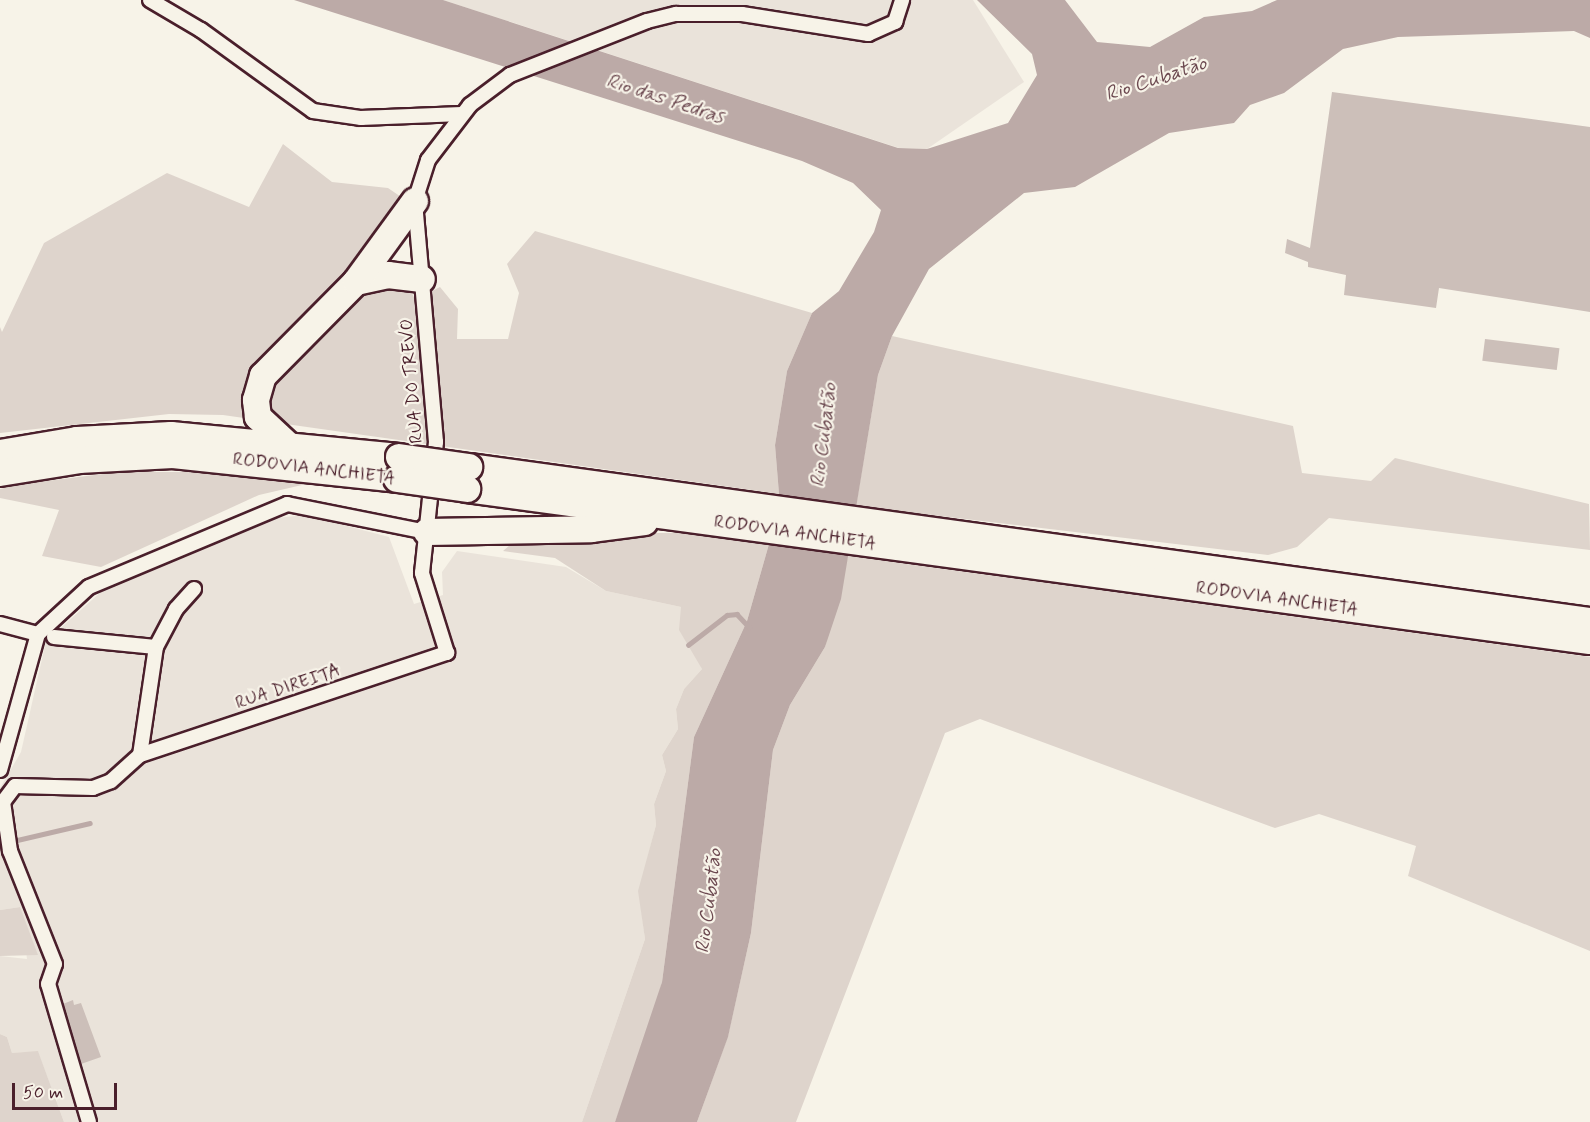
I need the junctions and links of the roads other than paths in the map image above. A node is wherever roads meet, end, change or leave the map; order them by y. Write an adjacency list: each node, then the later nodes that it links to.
1 (150, 0): 3 (street)
2 (902, 0): 3 (street, RUA DO TREVO)
3 (461, 114): 4 (street, RUA DO TREVO)
4 (415, 201): 5 (street, RUA DO TREVO); 6 (highway)
5 (422, 279): 6 (highway); 14 (street, RUA DO TREVO)
6 (356, 282): 7 (highway)
7 (287, 444): 8 (highway, RODOVIA ANCHIETA); 9 (highway, RODOVIA ANCHIETA)
8 (0, 453)
9 (398, 468): 10 (highway, RODOVIA ANCHIETA); 11 (highway, RODOVIA ANCHIETA, bridge)
10 (0, 473)
11 (468, 478): 12 (highway, RODOVIA ANCHIETA); 13 (highway, RODOVIA ANCHIETA)
12 (718, 512): 13 (highway, RODOVIA ANCHIETA); 15 (highway, RODOVIA ANCHIETA)
13 (680, 517): 14 (highway)
14 (427, 532): 19 (street); 23 (street, RUA DO TREVO)
15 (868, 532): 17 (highway, RODOVIA ANCHIETA); 21 (highway, RODOVIA ANCHIETA)
16 (194, 589): 22 (street)
17 (1590, 621)
18 (0, 624): 19 (street)
19 (38, 634): 25 (street)
20 (54, 637): 22 (street)
21 (1590, 641)
22 (156, 647): 24 (street)
23 (447, 653): 24 (street, RUA DIREITA)
24 (140, 755): 26 (street, RUA DIREITA)
25 (0, 770)
26 (89, 1122)

